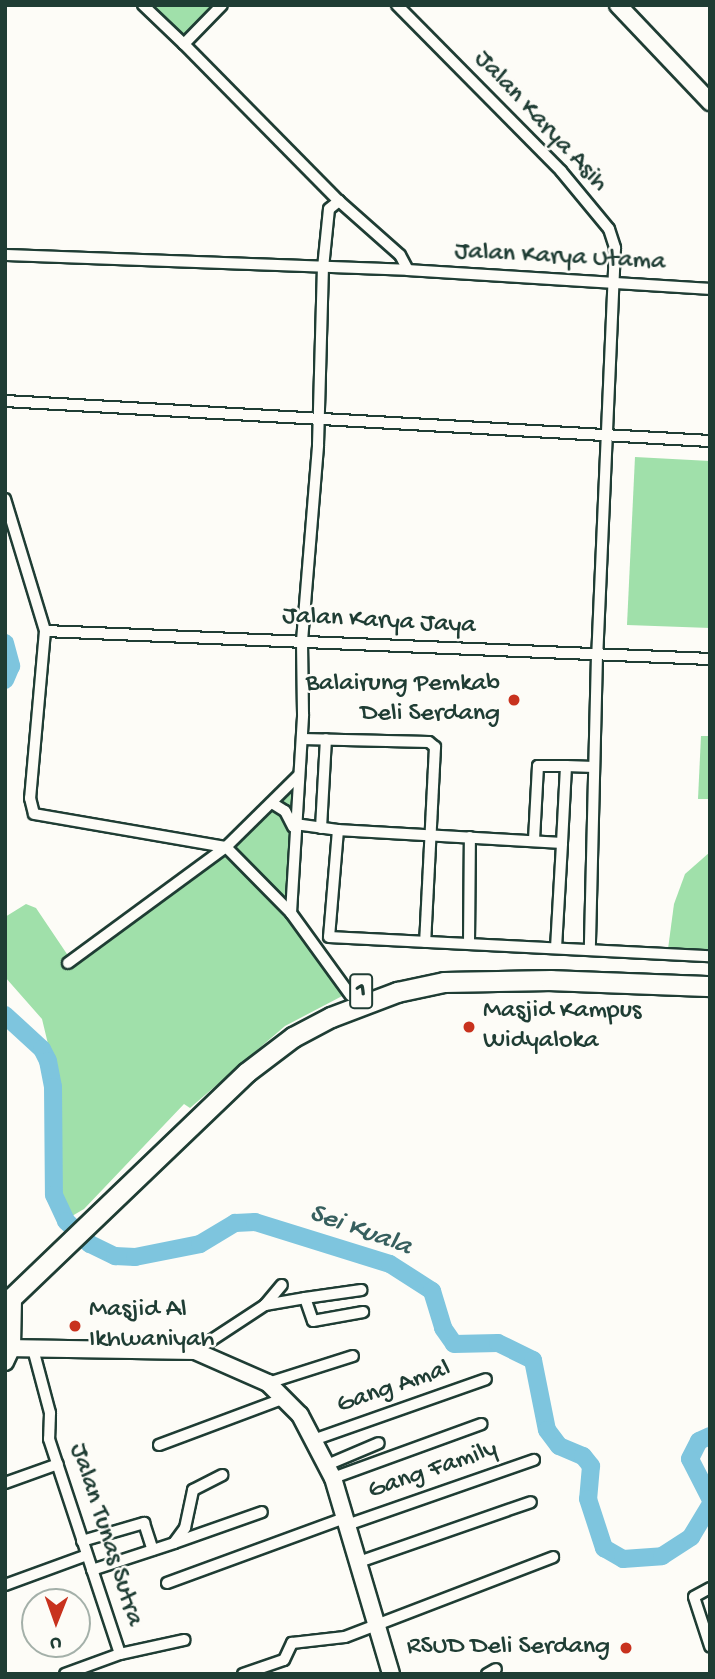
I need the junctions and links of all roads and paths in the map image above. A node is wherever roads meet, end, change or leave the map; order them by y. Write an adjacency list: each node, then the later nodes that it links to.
1 (143, 5): 5 (street)
2 (222, 5): 5 (street)
3 (397, 5): 11 (street, Jalan Karya Asih)
4 (618, 5): 6 (street)
5 (184, 44): 7 (street)
6 (710, 102)
7 (339, 201): 9 (street); 10 (street)
8 (5, 255): 9 (street, Jalan Karya Utama)
9 (323, 268): 10 (street, Jalan Karya Utama); 14 (street)
10 (408, 270): 11 (street, Jalan Karya Utama)
11 (612, 285): 12 (street, Jalan Karya Utama); 15 (street, Jalan Karya Asih)
12 (710, 289)
13 (5, 401): 14 (street)
14 (319, 419): 15 (street); 19 (street)
15 (608, 436): 16 (street); 20 (street, Jalan Karya Asih)
16 (710, 441)
17 (5, 499): 18 (street)
18 (45, 631): 19 (street, Jalan Karya Jaya); 35 (street)
19 (302, 640): 20 (street, Jalan Karya Jaya); 22 (street)
20 (597, 655): 21 (street, Jalan Karya Jaya); 25 (street, Jalan Karya Asih)
21 (710, 659)
22 (302, 739): 23 (street); 26 (street)
23 (326, 739): 28 (street); 31 (street)
24 (566, 766): 25 (street); 33 (street); 34 (street)
25 (594, 766): 42 (street, Jalan Karya Asih)
26 (297, 777): 27 (street); 29 (street)
27 (272, 803): 29 (street); 35 (street)
28 (321, 828): 29 (street); 30 (street)
29 (295, 829): 36 (street)
30 (338, 830): 31 (street); 37 (street)
31 (431, 835): 32 (street); 39 (street)
32 (470, 837): 33 (street); 40 (street)
33 (534, 841): 34 (street)
34 (562, 843): 41 (street)
35 (226, 847): 36 (street); 44 (street)
36 (291, 914): 38 (street)
37 (329, 937): 38 (street); 39 (street)
38 (312, 941): 47 (street)
39 (425, 942): 40 (street)
40 (469, 943): 41 (street)
41 (556, 948): 42 (street)
42 (590, 950): 43 (street)
43 (710, 956)
44 (68, 963)
45 (710, 974): 47 (highway, 1)
46 (710, 986): 48 (highway, 1)
47 (351, 996): 48 (highway, 1)
48 (94, 1214): 51 (highway, 1)
49 (282, 1285): 53 (street)
50 (361, 1290): 52 (street)
51 (8, 1298): 57 (street)
52 (305, 1298): 53 (street); 54 (street)
53 (265, 1305): 56 (street)
54 (363, 1312)
55 (33, 1349): 56 (street); 57 (street); 67 (street, Jalan Tunas Sutra)
56 (195, 1351): 60 (street)
57 (7, 1352)
58 (354, 1356): 60 (street)
59 (486, 1379): 63 (street, Gang Amal)
60 (268, 1383): 61 (street)
61 (285, 1398): 63 (street); 65 (street)
62 (481, 1424): 68 (street)
63 (316, 1439): 68 (street)
64 (379, 1443): 68 (street)
65 (159, 1446)
66 (534, 1460): 73 (street, Gang Family)
67 (58, 1464): 70 (street); 74 (street, Jalan Tunas Sutra)
68 (330, 1471): 73 (street)
69 (222, 1475): 75 (street)
70 (5, 1483)
71 (531, 1502): 79 (street)
72 (262, 1512): 75 (street)
73 (346, 1522): 79 (street); 81 (street, Gang Family)
74 (82, 1541): 76 (street); 77 (street, Jalan Tunas Sutra)
75 (174, 1543): 76 (street)
76 (153, 1550): 80 (street)
77 (87, 1555): 80 (street, Jalan Tunas Sutra); 82 (street)
78 (553, 1557): 84 (street)
79 (356, 1563): 84 (street)
80 (92, 1570): 87 (street, Jalan Tunas Sutra)
81 (167, 1583)
82 (5, 1585)
83 (710, 1588): 86 (street)
84 (375, 1622): 89 (street); 90 (street)
85 (184, 1640): 87 (street)
86 (710, 1646)
87 (120, 1654): 88 (street)
88 (65, 1674)
89 (243, 1674)
90 (391, 1674)

